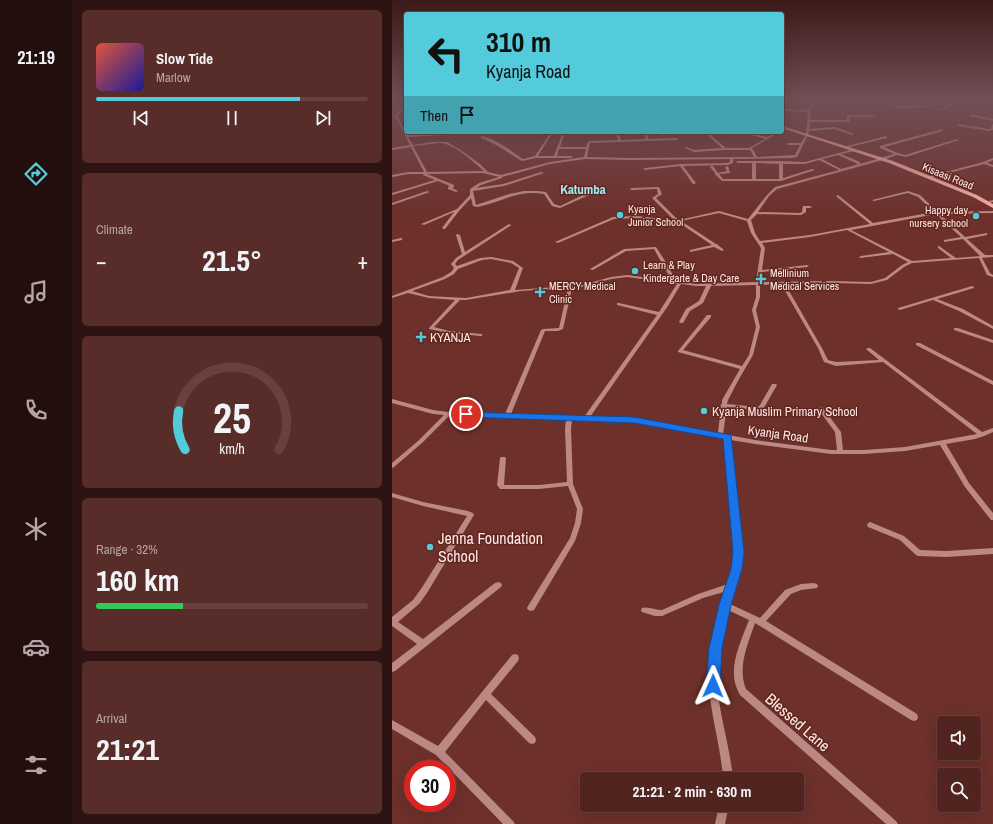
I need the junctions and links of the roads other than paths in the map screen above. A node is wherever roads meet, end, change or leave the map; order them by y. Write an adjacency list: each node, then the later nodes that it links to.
1 (407, 137): 18 (street)
2 (482, 137): 29 (street)
3 (549, 137): 29 (street)
4 (562, 137): 20 (street)
5 (619, 137): 15 (street)
6 (709, 137): 24 (street)
7 (805, 137): 17 (street)
8 (821, 137): 19 (main road, Kisaasi Road)
9 (884, 137): 19 (street)
10 (915, 137): 28 (street)
11 (766, 138): 25 (street)
12 (677, 139): 13 (street)
13 (648, 140): 15 (street)
14 (958, 140): 28 (street)
15 (620, 141): 21 (street)
16 (788, 144): 17 (street)
17 (802, 144): 33 (street)
18 (411, 146): 23 (street); 50 (street); 51 (street)
19 (845, 147): 26 (main road, Kisaasi Road)
20 (558, 148): 21 (street); 30 (street)
21 (588, 148): 31 (street)
22 (686, 148): 24 (street)
23 (392, 149)
24 (724, 149): 25 (street)
25 (750, 149): 33 (street)
26 (854, 150): 27 (street); 35 (main road, Kisaasi Road)
27 (838, 154): 34 (street); 41 (street)
28 (897, 154): 35 (street)
29 (536, 157): 30 (street)
30 (555, 157): 31 (street)
31 (585, 158): 32 (street); 56 (street)
32 (731, 158): 33 (street); 43 (street)
33 (757, 158)
34 (819, 159): 40 (street); 48 (street)
35 (881, 159): 57 (main road, Kisaasi Road); 82 (street)
36 (993, 159): 42 (street)
37 (738, 162): 39 (street)
38 (781, 162): 39 (street); 40 (street); 61 (street)
39 (754, 163): 60 (street)
40 (796, 163): 49 (street)
41 (859, 163)
42 (984, 163): 44 (street); 57 (street)
43 (681, 166): 47 (street); 62 (street)
44 (993, 166)
45 (712, 167): 53 (street)
46 (727, 167): 53 (street)
47 (645, 169)
48 (840, 169)
49 (813, 170): 54 (street); 61 (street)
50 (487, 172): 51 (street); 56 (street)
51 (424, 173): 55 (street); 59 (street)
52 (542, 173): 63 (street)
53 (716, 174): 60 (street)
54 (820, 174)
55 (392, 176)
56 (501, 176): 58 (street)
57 (929, 177): 76 (main road, Kisaasi Road)
58 (496, 178): 63 (street); 65 (street)
59 (438, 180): 66 (street); 69 (street)
60 (754, 180): 61 (street)
61 (781, 180)
62 (694, 183)
63 (488, 188): 65 (street)
64 (632, 189): 85 (street)
65 (471, 190): 70 (street)
66 (456, 191)
67 (428, 192): 75 (street)
68 (600, 192): 70 (street)
69 (392, 194)
70 (472, 195): 80 (street)
71 (838, 196): 87 (street)
72 (392, 199): 75 (street)
73 (874, 200): 83 (street)
74 (993, 201): 76 (street)
75 (399, 202): 77 (street)
76 (987, 202): 79 (main road, Kisaasi Road)
77 (392, 204)
78 (810, 206): 82 (street)
79 (993, 206)
80 (458, 210): 86 (street); 89 (street)
81 (993, 212): 83 (street)
82 (758, 213): 84 (street)
83 (937, 213): 87 (street); 93 (street)
84 (749, 220): 85 (street); 98 (street)
85 (678, 221): 97 (street); 99 (street)
86 (423, 224)
87 (872, 224): 90 (street)
88 (509, 225): 104 (street)
89 (444, 228)
90 (847, 229): 98 (street); 103 (street)
91 (986, 234): 93 (street)
92 (458, 235): 104 (street)
93 (964, 238): 96 (street); 107 (street)
94 (401, 239): 95 (street)
95 (392, 240)
96 (945, 241)
97 (557, 242)
98 (759, 242): 113 (street)
99 (716, 245): 101 (street); 102 (street)
100 (939, 246): 108 (street)
101 (722, 250)
102 (691, 251)
103 (892, 253): 106 (street); 109 (street)
104 (464, 254): 111 (street)
105 (993, 256): 107 (street)
106 (861, 257)
107 (982, 257): 108 (street); 114 (street)
108 (955, 259): 109 (street)
109 (911, 262): 116 (street)
110 (807, 266): 113 (street)
111 (456, 268): 121 (street); 122 (street)
112 (592, 269): 117 (street)
113 (760, 271): 115 (street)
114 (993, 276)
115 (758, 283): 116 (street); 118 (street); 138 (street)
116 (782, 283): 137 (street)
117 (677, 284): 118 (street); 120 (street); 128 (street)
118 (709, 285): 130 (street)
119 (972, 286): 124 (street)
120 (570, 287): 122 (street); 145 (street)
121 (408, 291): 123 (street); 125 (street)
122 (512, 291): 125 (street)
123 (392, 297)
124 (933, 299): 127 (street); 131 (street)
125 (458, 300): 133 (street)
126 (619, 304): 128 (street)
127 (900, 309)
128 (660, 314): 147 (street)
129 (709, 316): 138 (street)
130 (681, 322)
131 (993, 328)
132 (956, 329): 134 (street)
133 (480, 335)
134 (993, 342)
135 (918, 344): 139 (street)
136 (868, 349): 137 (street)
137 (882, 361): 149 (street)
138 (743, 368): 142 (street)
139 (993, 383)
140 (774, 385): 142 (street)
141 (392, 401): 144 (street, Kyanja Road)
142 (723, 405): 150 (street)
143 (821, 409): 153 (street)
144 (448, 414): 145 (street, Kyanja Road); 155 (street)
145 (507, 416): 146 (street, Kyanja Road)
146 (569, 417): 147 (street, Kyanja Road); 156 (street)
147 (587, 417): 150 (street, Kyanja Road)
148 (993, 430): 149 (street, Kyanja Road)
149 (982, 435): 152 (street, Kyanja Road)
150 (720, 436): 151 (street, Kyanja Road)
151 (728, 437): 153 (street, Kyanja Road); 162 (street)
152 (942, 443): 153 (street, Kyanja Road); 158 (street)
153 (840, 452)
154 (503, 458): 156 (street)
155 (392, 466)
156 (570, 484): 165 (street)
157 (392, 495): 168 (street)
158 (993, 518)
159 (870, 525): 160 (street)
160 (993, 551)
161 (498, 585): 170 (street)
162 (732, 586): 164 (street); 166 (street)
163 (814, 586): 169 (street)
164 (725, 605): 167 (street); 178 (street)
165 (531, 608)
166 (645, 610)
167 (753, 618): 169 (street); 182 (street, Blessed Lane)
168 (392, 622): 170 (street)
169 (761, 622): 174 (street)
170 (422, 643): 172 (street)
171 (515, 658): 173 (street)
172 (392, 668)
173 (486, 694): 176 (street); 177 (street)
174 (914, 718)
175 (392, 724): 177 (street)
176 (532, 740)
177 (439, 752): 180 (street)
178 (727, 772)
179 (723, 812): 181 (street)
180 (510, 824)
181 (720, 824)
182 (893, 824)

